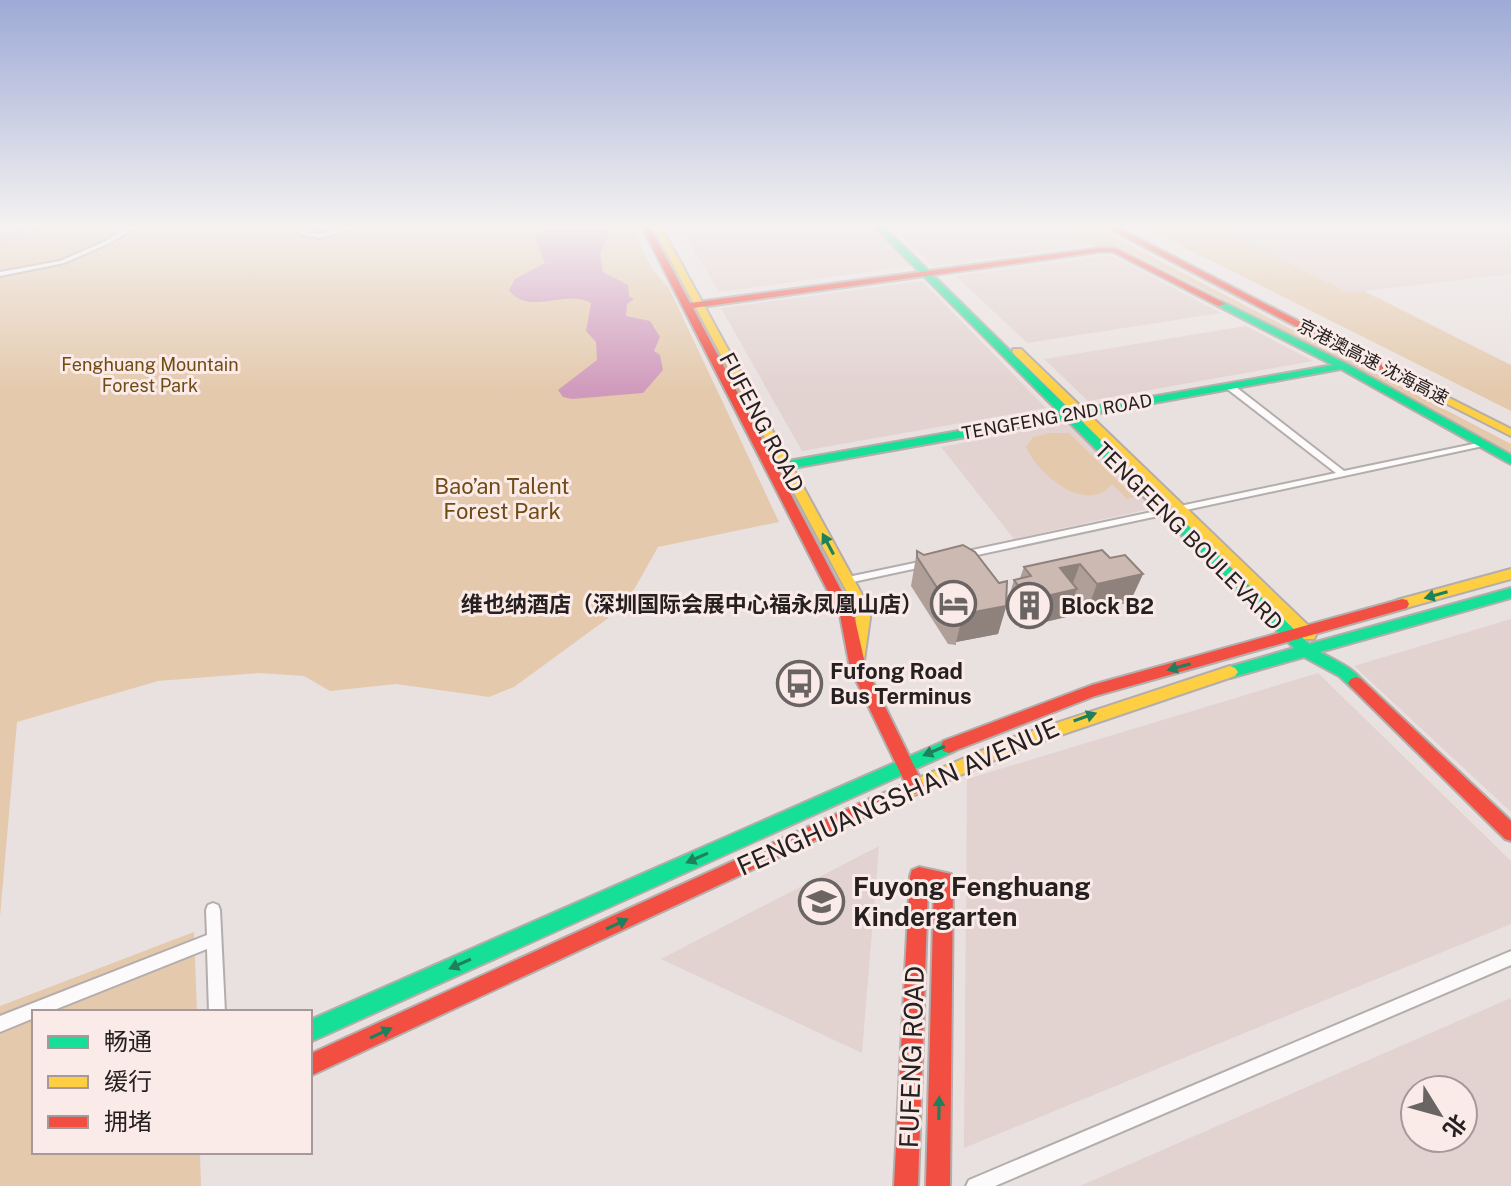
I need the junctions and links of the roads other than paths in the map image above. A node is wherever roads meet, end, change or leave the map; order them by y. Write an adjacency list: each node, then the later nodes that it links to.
1 (680, 280): 7 (main road, FUFENG ROAD)
2 (876, 280): 7 (main road)
3 (938, 280): 10 (main road, TENGFENG BOULEVARD)
4 (1175, 280): 8 (main road)
5 (1214, 280): 12 (main road, 京港澳高速 沈海高速)
6 (1229, 280): 11 (main road, 京港澳高速 沈海高速)
7 (693, 305): 15 (main road, FUFENG ROAD)
8 (1343, 366): 9 (main road, TENGFENG 2ND ROAD); 13 (main road)
9 (1229, 386): 10 (main road, TENGFENG 2ND ROAD); 16 (street)
10 (1074, 414): 15 (main road, TENGFENG 2ND ROAD); 17 (main road, TENGFENG BOULEVARD)
11 (1511, 423)
12 (1511, 433)
13 (1483, 444): 14 (main road); 16 (street)
14 (1511, 460)
15 (778, 466): 21 (main road, FUFENG ROAD, one-way to 15); 27 (main road, FUFENG ROAD)
16 (1343, 474): 17 (street)
17 (1173, 510): 18 (street); 23 (main road, TENGFENG BOULEVARD); 24 (main road, TENGFENG BOULEVARD)
18 (954, 557)
19 (938, 561): 21 (street)
20 (1511, 574): 23 (main road, FENGHUANGSHAN AVENUE, one-way to 23)
21 (848, 580): 27 (main road, FUFENG ROAD)
22 (1511, 593): 25 (main road, FENGHUANGSHAN AVENUE)
23 (1306, 631): 24 (main road, FENGHUANGSHAN AVENUE); 25 (main road, TENGFENG BOULEVARD)
24 (1290, 636): 26 (main road, TENGFENG BOULEVARD); 28 (main road, FENGHUANGSHAN AVENUE, one-way to 28)
25 (1323, 647): 26 (main road, FENGHUANGSHAN AVENUE); 30 (main road, TENGFENG BOULEVARD)
26 (1307, 652): 29 (main road, FENGHUANGSHAN AVENUE, one-way to 26); 31 (main road, TENGFENG BOULEVARD)
27 (858, 668): 28 (main road, FUFENG ROAD)
28 (904, 764): 29 (main road, FUFENG ROAD); 39 (main road, FENGHUANGSHAN AVENUE, one-way to 39)
29 (915, 786): 40 (main road, FENGHUANGSHAN AVENUE, one-way to 29)
30 (1511, 821)
31 (1511, 833)
32 (213, 910): 33 (street)
33 (214, 939): 35 (street); 36 (street)
34 (1511, 958): 43 (street)
35 (35, 1010)
36 (217, 1010)
37 (32, 1011): 38 (street)
38 (0, 1024)
39 (312, 1030)
40 (312, 1064)
41 (906, 1186): 42 (main road, FUFENG ROAD, one-way to 41)
42 (938, 1186)
43 (975, 1186)

